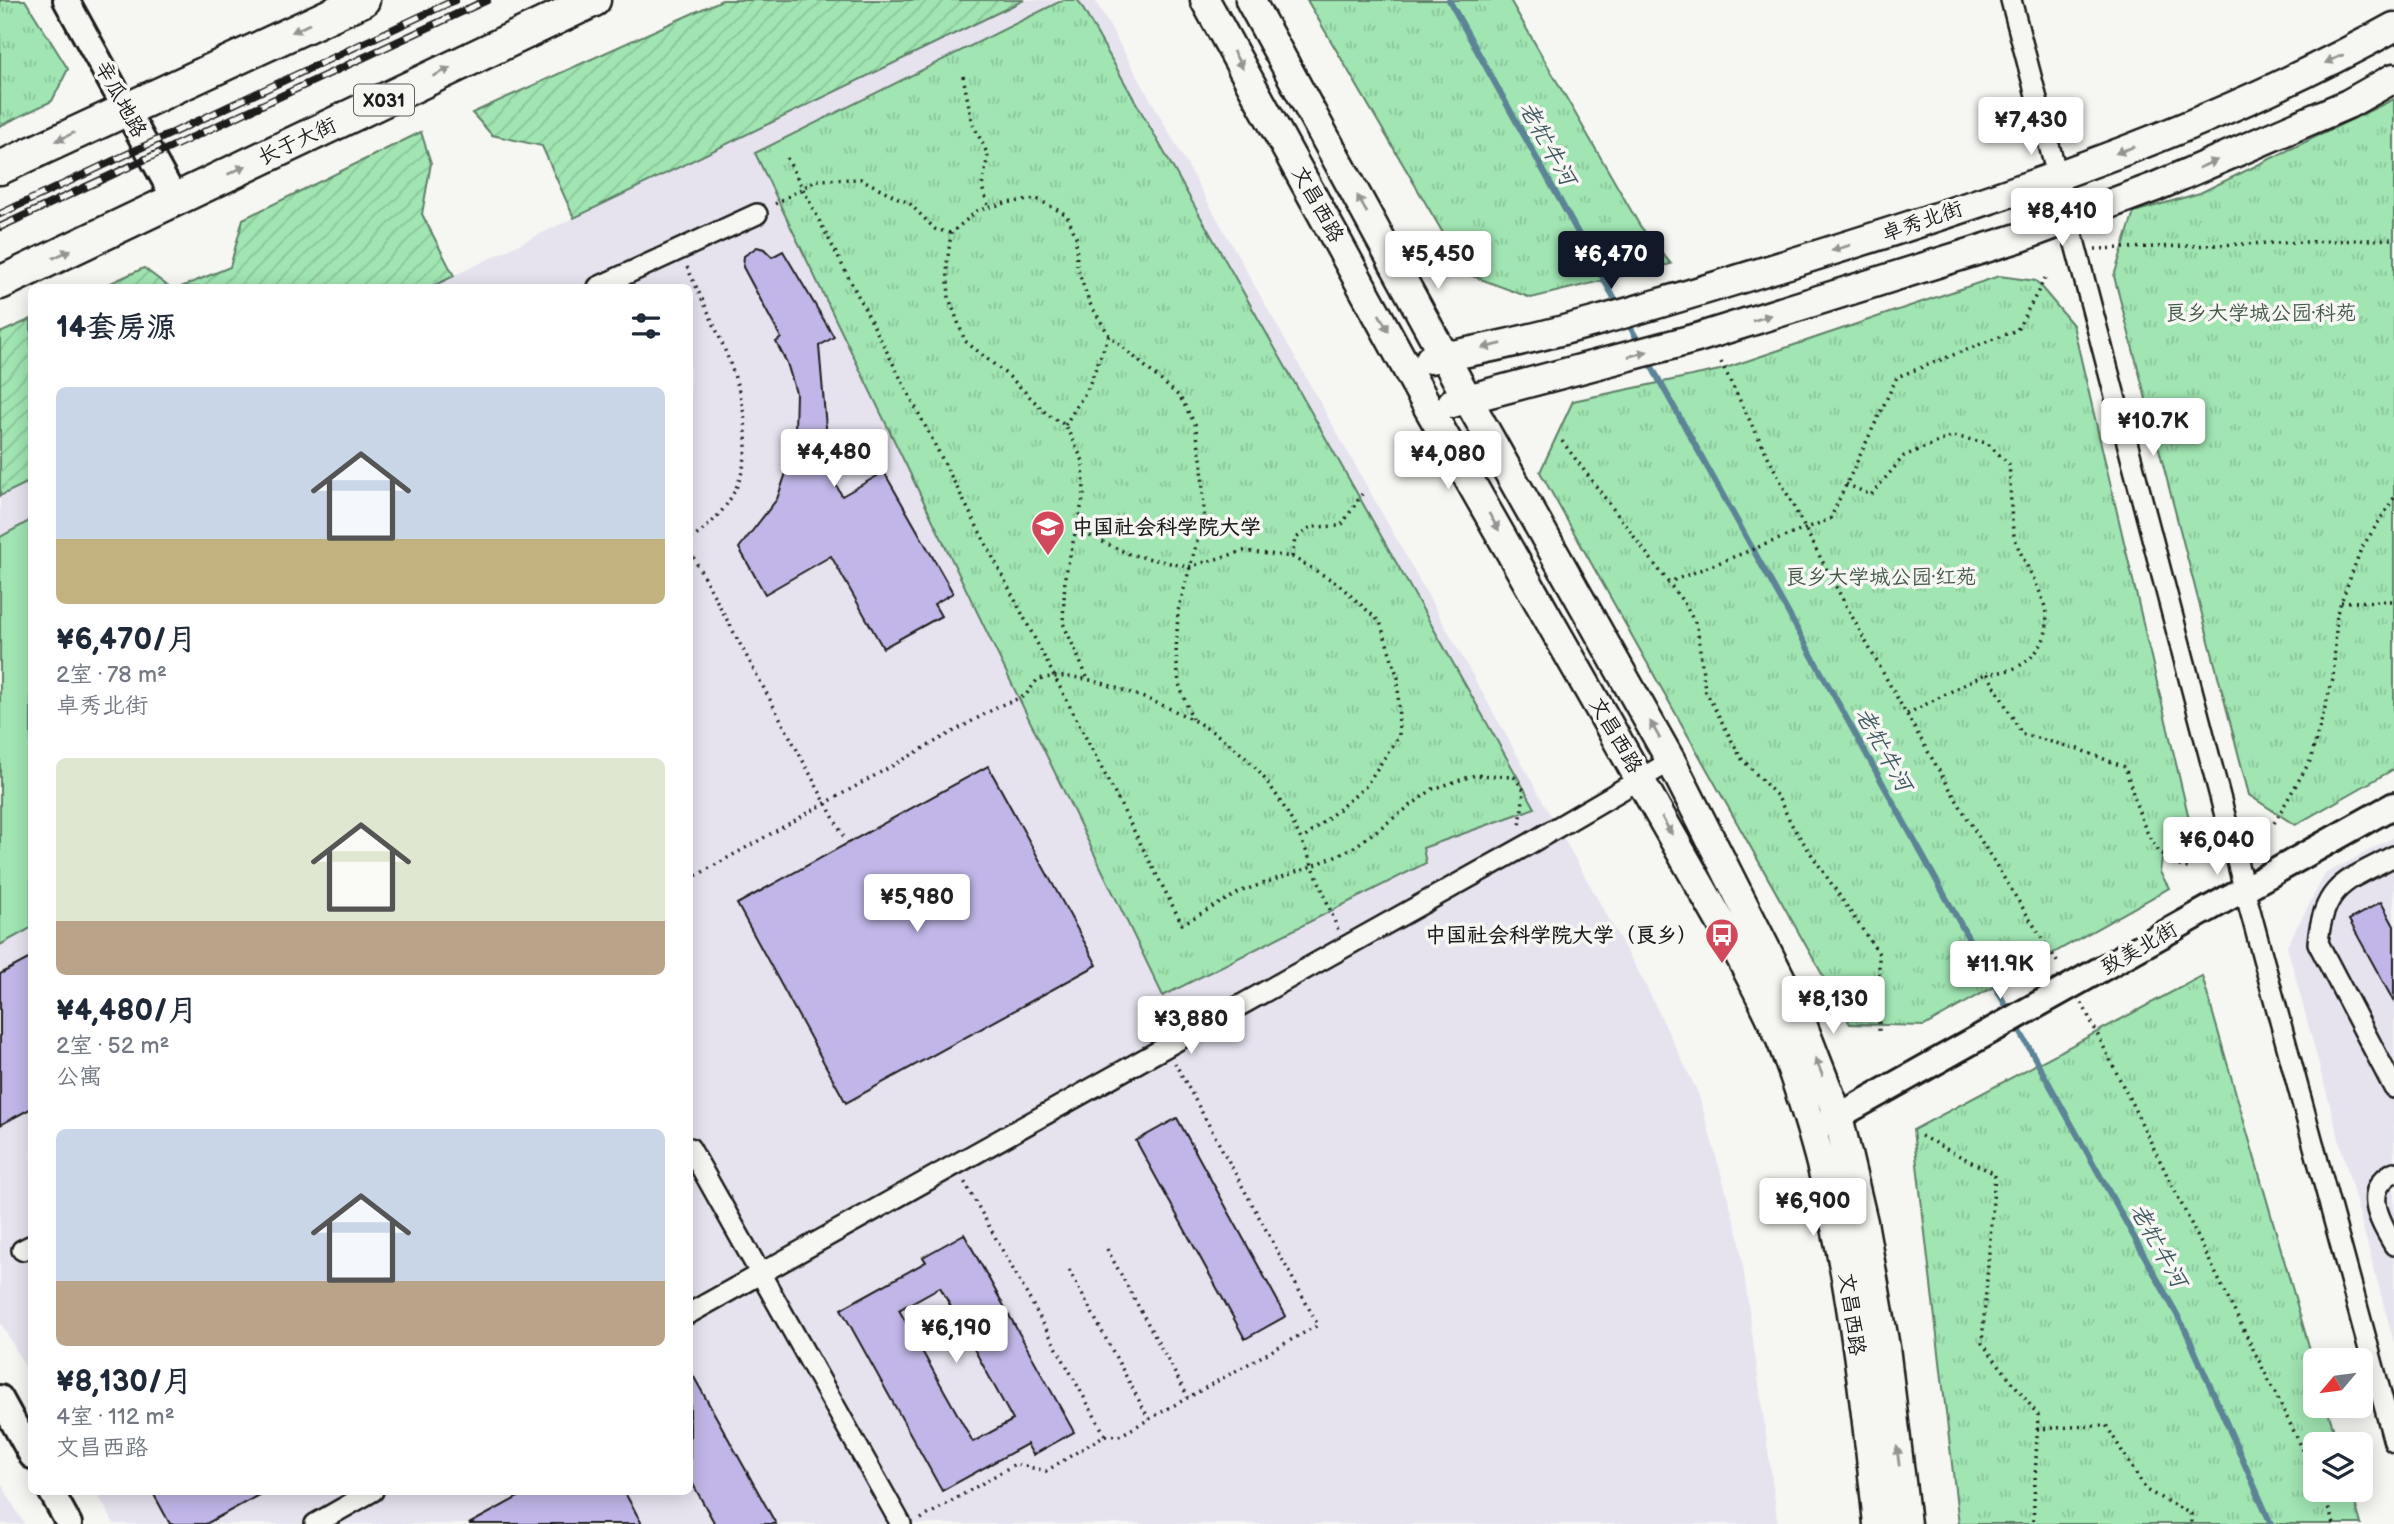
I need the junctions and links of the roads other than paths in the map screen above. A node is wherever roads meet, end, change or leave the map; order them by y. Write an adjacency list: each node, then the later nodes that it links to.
1 (66, 0): 9 (street, 辛瓜地路)
2 (363, 0): 9 (main road, one-way to 9)
3 (594, 0): 12 (main road, 长于大街 / X031, one-way to 3)
4 (1205, 0): 18 (main road, 文昌西路, one-way to 18)
5 (1250, 0): 17 (main road, 文昌西路, one-way to 5)
6 (2011, 0): 11 (street)
7 (2394, 27): 11 (main road, 卓秀北街, one-way to 11)
8 (2394, 78): 14 (main road, 卓秀北街, one-way to 8)
9 (126, 108): 10 (main road, one-way to 10); 12 (street, 辛瓜地路)
10 (0, 168)
11 (2058, 174): 14 (street); 17 (main road, 卓秀北街, one-way to 17)
12 (175, 199): 15 (main road, 长于大街 / X031, one-way to 12)
13 (757, 214): 16 (street)
14 (2070, 219): 19 (main road, 卓秀北街, one-way to 14); 25 (street)
15 (0, 283)
16 (605, 284)
17 (1446, 356): 18 (main road, 卓秀北街); 19 (main road, 文昌西路)
18 (1406, 363): 20 (main road, 文昌西路)
19 (1467, 398): 20 (main road, 卓秀北街); 21 (main road, 文昌西路, one-way to 19)
20 (1429, 409): 22 (main road, 文昌西路, one-way to 22)
21 (1671, 761): 22 (street); 27 (main road, 文昌西路, one-way to 21)
22 (1641, 779): 28 (main road, 文昌西路, one-way to 28); 32 (street)
23 (2394, 805): 25 (street, 致美北街)
24 (2394, 856): 26 (street)
25 (2244, 888): 27 (street, 致美北街); 35 (street)
26 (2394, 1088)
27 (1838, 1116): 28 (street, 致美北街); 43 (main road, 文昌西路, one-way to 27)
28 (1811, 1131): 42 (main road, 文昌西路)
29 (693, 1154): 32 (street)
30 (2394, 1172): 31 (street)
31 (2394, 1245)
32 (758, 1274): 33 (street); 41 (street)
33 (693, 1311)
34 (0, 1398): 36 (street)
35 (2394, 1442)
36 (28, 1449)
37 (53, 1495): 39 (street)
38 (366, 1495): 40 (street)
39 (69, 1524)
40 (315, 1524)
41 (901, 1524)
42 (1878, 1524)
43 (1906, 1524)

